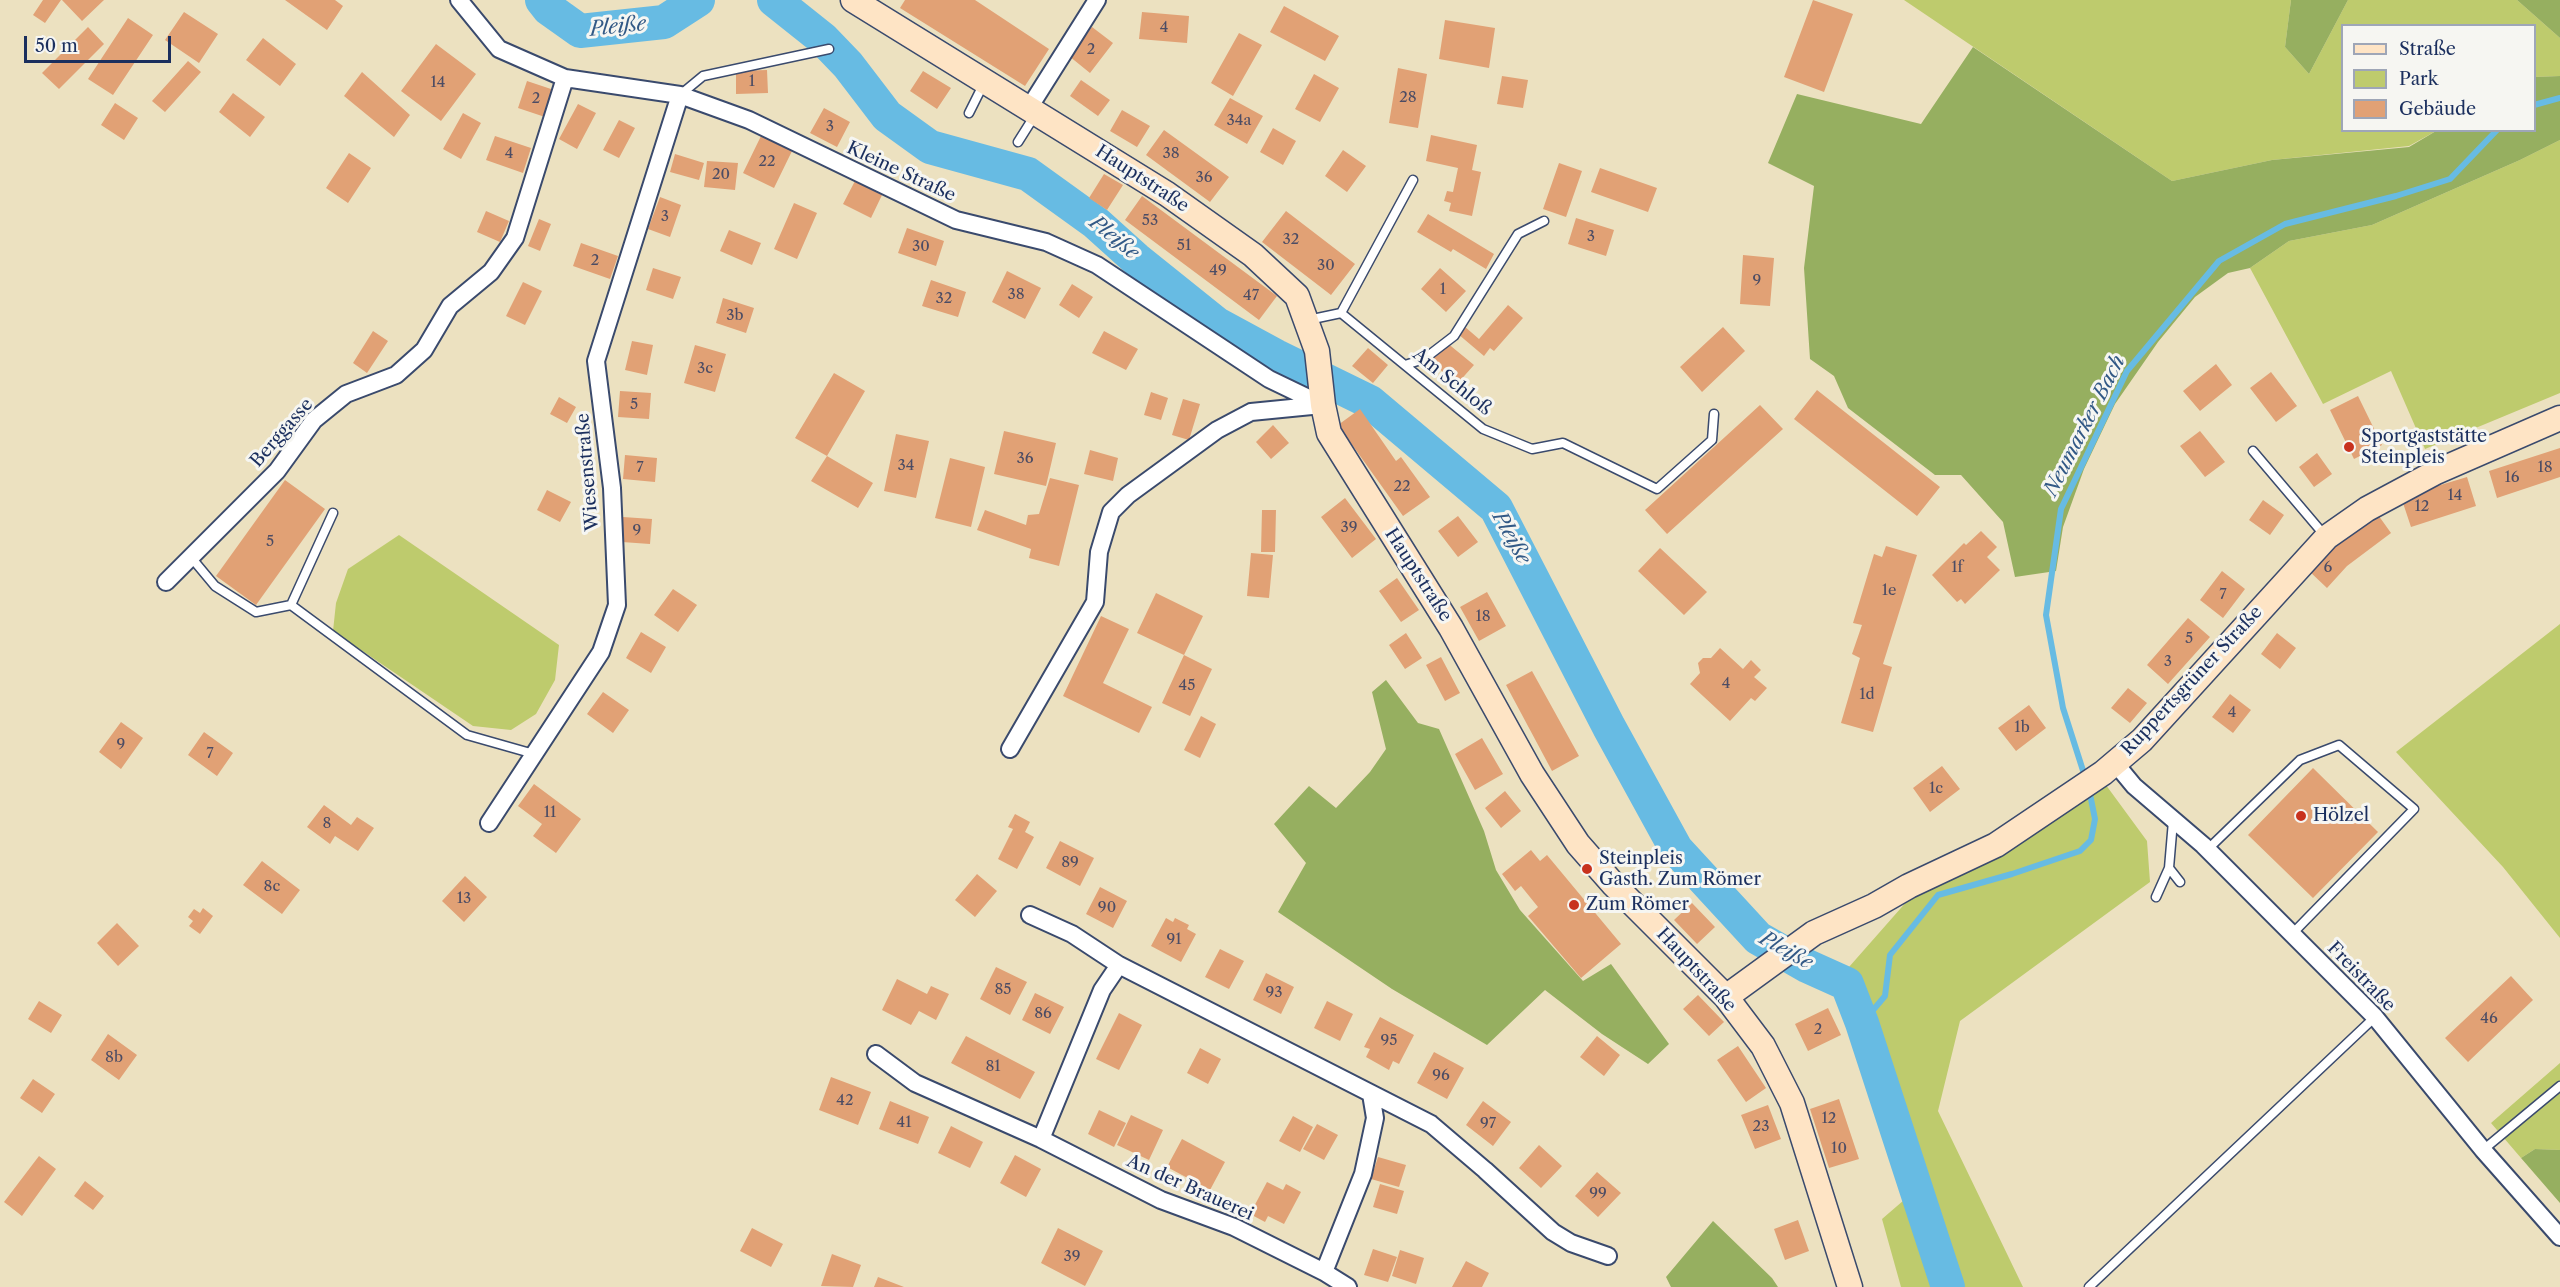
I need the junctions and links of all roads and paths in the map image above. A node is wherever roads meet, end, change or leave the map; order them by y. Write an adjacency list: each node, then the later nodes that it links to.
1 (459, 0): 5 (street, Kleine Straße)
2 (853, 0): 6 (main road, Hauptstraße)
3 (1098, 0): 8 (street)
4 (829, 49): 7 (lane)
5 (565, 78): 7 (street, Kleine Straße); 22 (street, Berggasse)
6 (985, 81): 8 (main road, Hauptstraße); 9 (lane)
7 (680, 95): 16 (street, Kleine Straße); 26 (street, Wiesenstraße)
8 (1033, 110): 10 (lane); 14 (main road, Hauptstraße)
9 (969, 113)
10 (1018, 142)
11 (1413, 180): 13 (lane)
12 (1544, 220): 15 (lane)
13 (1341, 313): 14 (lane); 15 (lane, Am Schloß)
14 (1307, 320): 16 (main road, Hauptstraße)
15 (1404, 365): 17 (lane, Am Schloß)
16 (1323, 399): 25 (street); 37 (main road, Hauptstraße)
17 (1714, 414)
18 (2560, 418): 21 (main road, Ruppertsgrüner Straße)
19 (2253, 451): 21 (lane)
20 (333, 513): 24 (lane)
21 (2326, 537): 27 (main road, Ruppertsgrüner Straße)
22 (190, 556): 23 (street, Berggasse); 24 (lane)
23 (166, 582)
24 (291, 605): 26 (lane)
25 (1010, 749)
26 (534, 754): 29 (street, Wiesenstraße)
27 (2109, 768): 28 (street, Freistraße); 37 (main road, Ruppertsgrüner Straße)
28 (2173, 820): 30 (street, Freistraße); 31 (lane)
29 (489, 823)
30 (2207, 850): 35 (street, Freistraße); 35 (lane)
31 (2169, 868): 32 (lane); 33 (lane)
32 (2180, 882)
33 (2156, 897)
34 (1030, 915): 36 (street)
35 (2292, 934): 38 (street, Freistraße)
36 (1119, 965): 41 (street); 42 (street)
37 (1726, 997): 48 (main road, Hauptstraße)
38 (2375, 1017): 43 (street, Freistraße); 49 (lane)
39 (876, 1054): 42 (street, An der Brauerei)
40 (2560, 1086): 43 (lane)
41 (1371, 1094): 45 (street); 46 (street)
42 (1041, 1139): 46 (street, An der Brauerei)
43 (2483, 1150): 44 (street, Freistraße)
44 (2560, 1237)
45 (1608, 1256)
46 (1324, 1272): 47 (street, An der Brauerei)
47 (1348, 1287)
48 (1850, 1287)
49 (2090, 1287)

